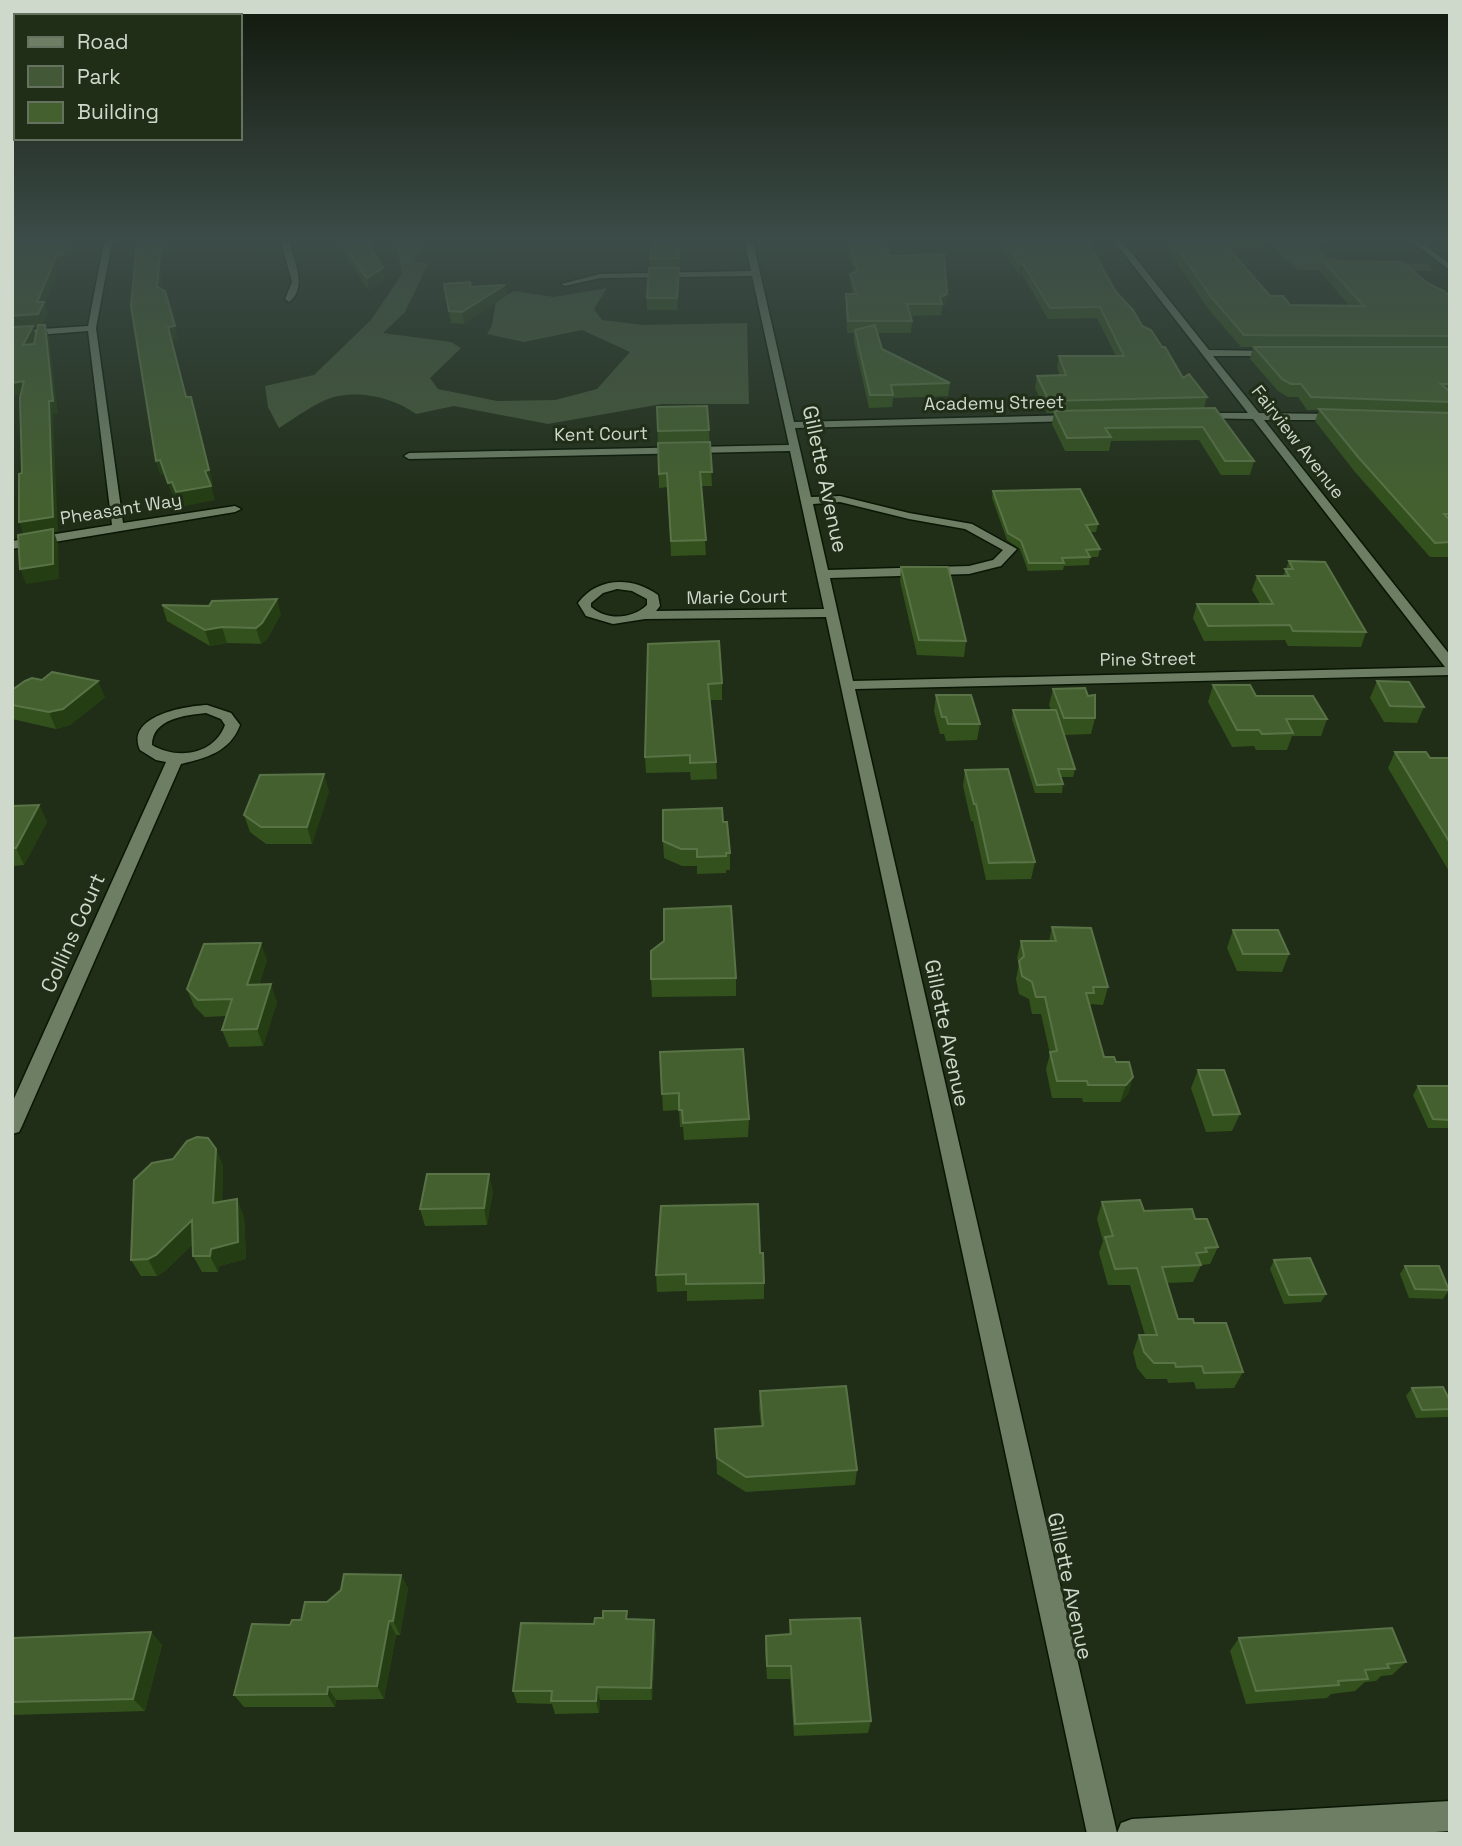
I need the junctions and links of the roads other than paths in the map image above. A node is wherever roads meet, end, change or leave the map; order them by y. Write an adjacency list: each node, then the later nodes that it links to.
1 (90, 328): 5 (street)
2 (92, 328): 17 (street)
3 (768, 328): 12 (street, Gillette Avenue)
4 (1187, 328): 6 (street, Fairview Avenue)
5 (12, 334)
6 (1206, 353): 7 (street); 8 (street, Fairview Avenue)
7 (1287, 353)
8 (1254, 414): 9 (street); 10 (street); 22 (street, Fairview Avenue)
9 (1185, 416)
10 (1358, 417)
11 (1090, 418): 12 (street, Academy Street)
12 (790, 425): 13 (street, Gillette Avenue)
13 (794, 448): 14 (street, Kent Court); 15 (street, Gillette Avenue)
14 (409, 456)
15 (806, 501): 19 (street, Gillette Avenue); 19 (street)
16 (234, 509): 17 (street, Pheasant Way)
17 (118, 527): 18 (street, Pheasant Way)
18 (12, 545)
19 (822, 574): 20 (street, Gillette Avenue)
20 (831, 613): 21 (street, Marie Court); 24 (street, Gillette Avenue)
21 (644, 615): 21 (street, Marie Court)
22 (1450, 664)
23 (1450, 671): 24 (street, Pine Street)
24 (847, 685): 28 (street, Gillette Avenue)
25 (175, 759): 25 (street); 26 (street, Collins Court)
26 (12, 1126)
27 (1450, 1816): 29 (street)
28 (1102, 1834)
29 (1132, 1834)

